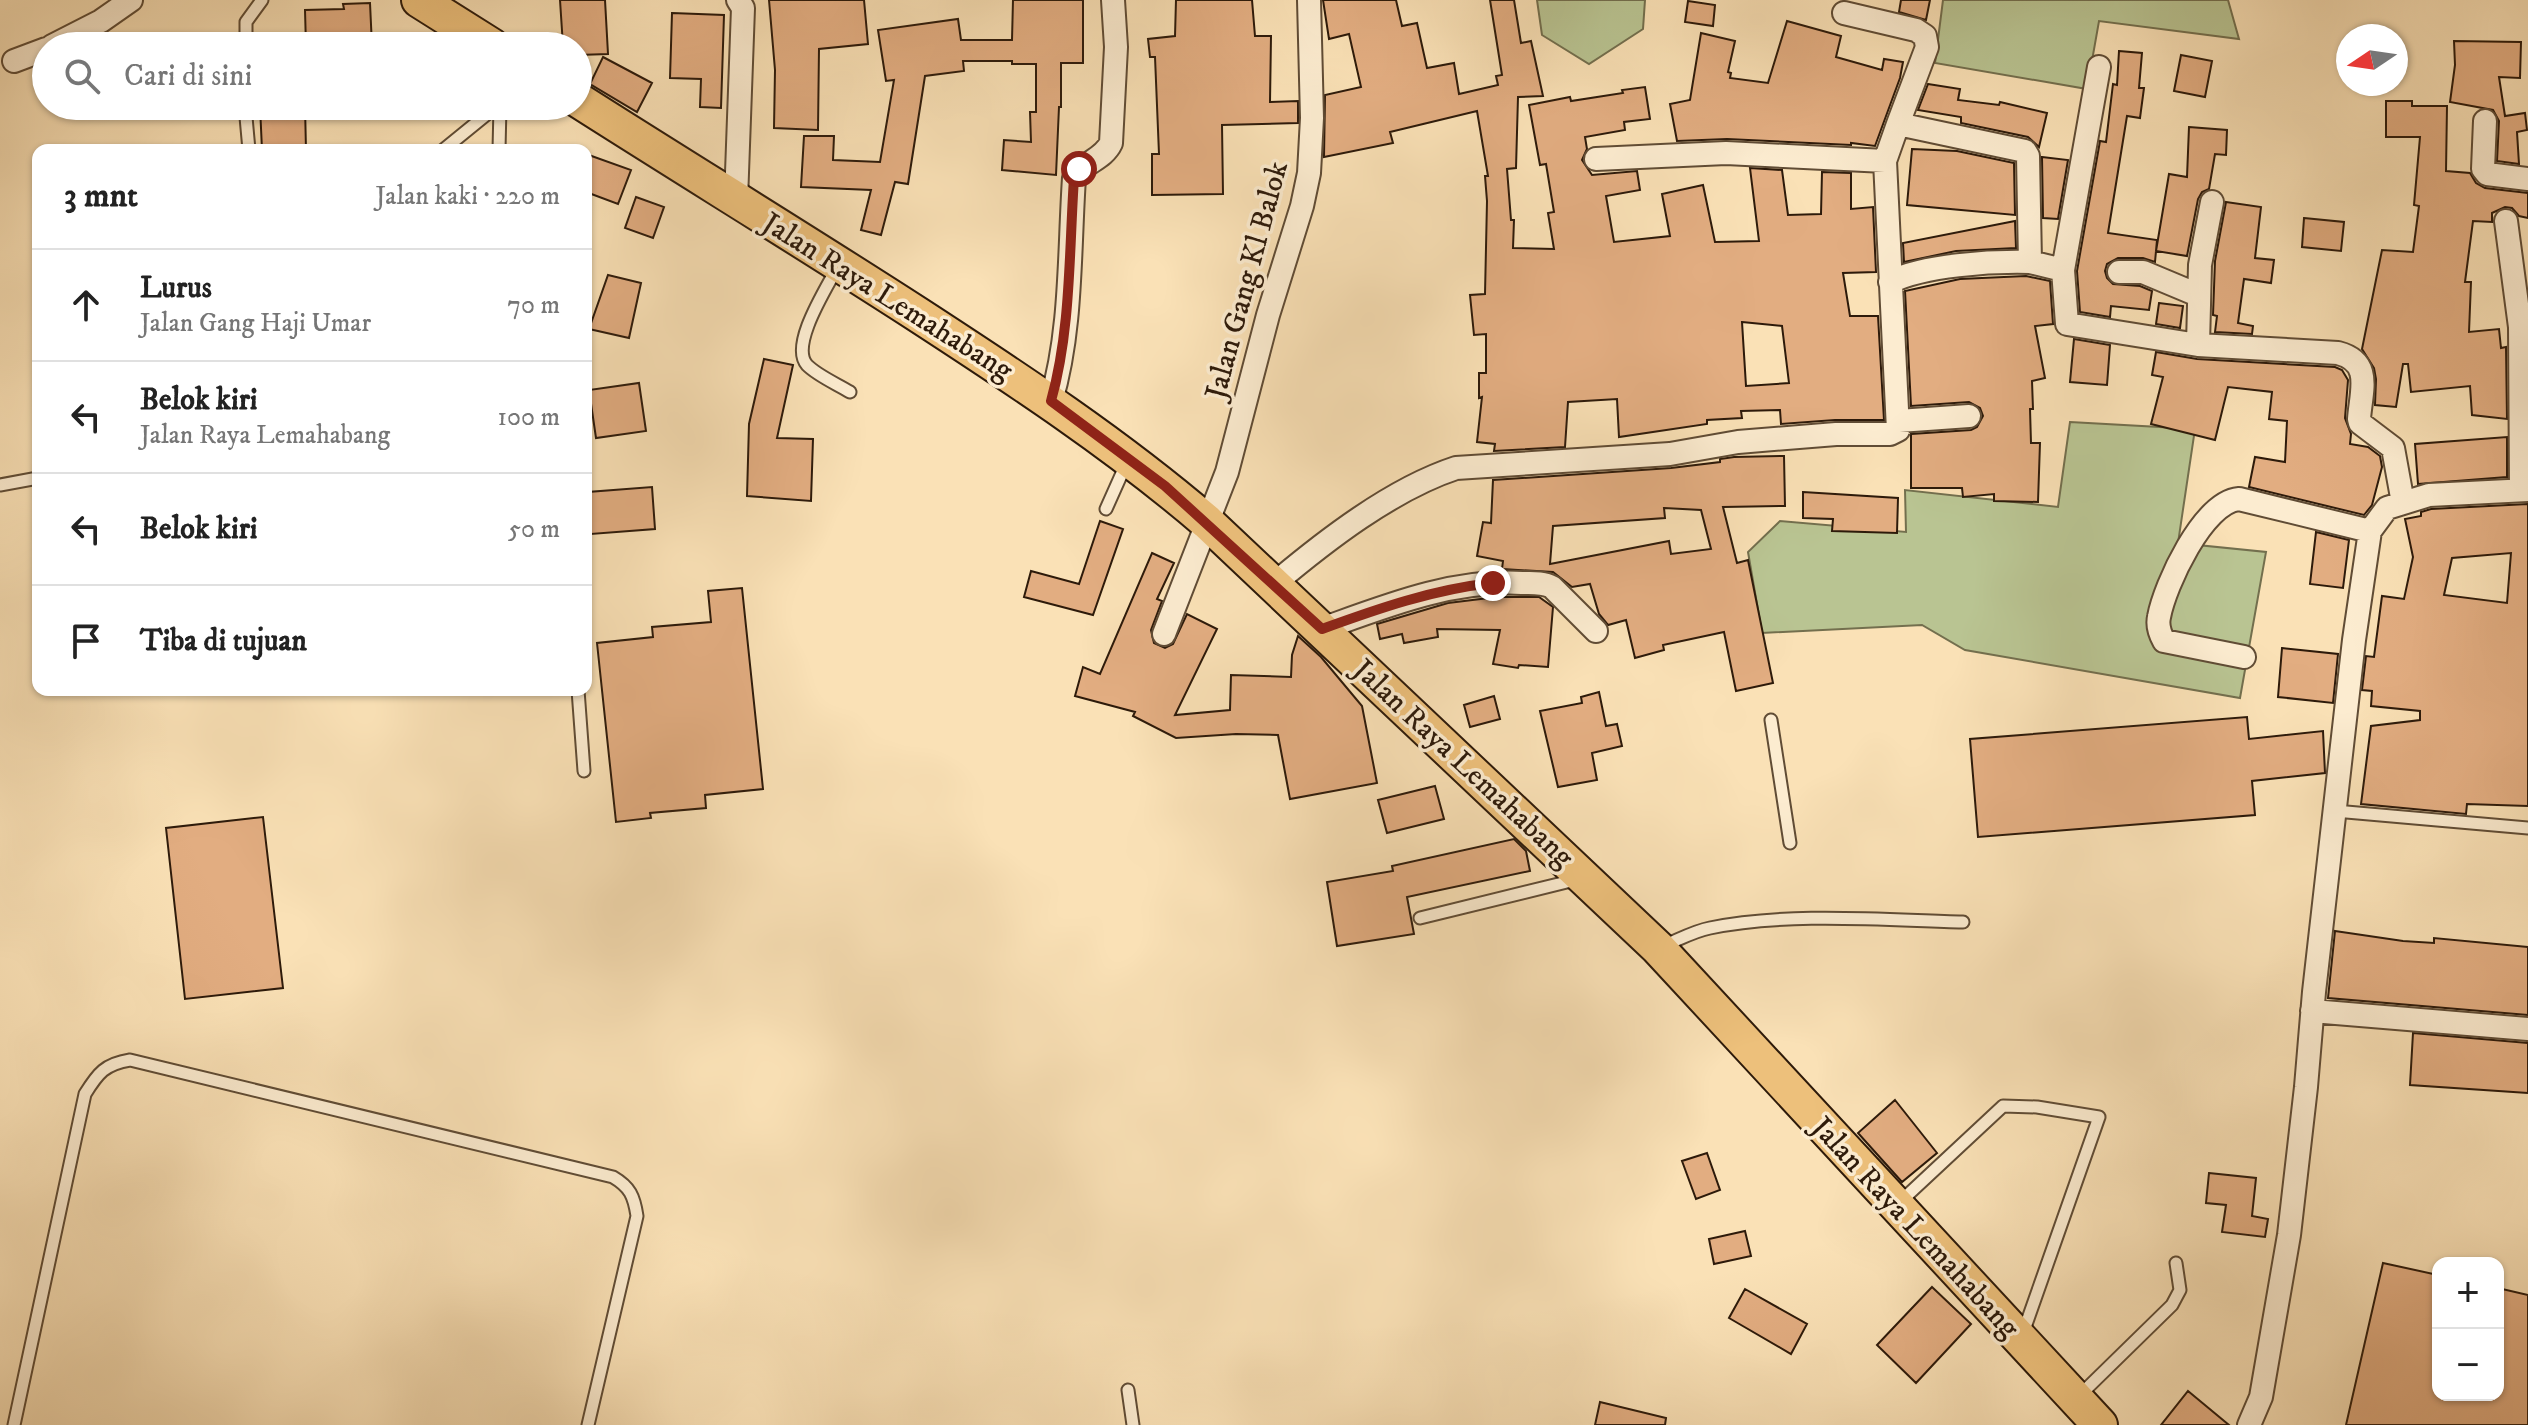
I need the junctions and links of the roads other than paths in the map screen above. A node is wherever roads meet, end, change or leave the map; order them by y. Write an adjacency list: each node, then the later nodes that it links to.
1 (131, 0): 9 (street)
2 (262, 0): 10 (lane)
3 (419, 0): 11 (main road)
4 (1113, 0): 13 (street)
5 (1125, 0): 13 (street)
6 (1309, 0): 49 (street, Jalan Gang Kl Balok)
7 (748, 3): 28 (street)
8 (1844, 13): 21 (street)
9 (79, 32)
10 (246, 32)
11 (470, 32)
12 (32, 54): 14 (street)
13 (1116, 59): 40 (street)
14 (14, 61)
15 (2099, 67): 33 (street)
16 (592, 109): 28 (main road, Jalan Raya Lemahabang)
17 (246, 120): 22 (lane)
18 (481, 120): 23 (lane)
19 (499, 120): 24 (lane)
20 (2485, 121): 27 (street)
21 (1898, 124): 26 (street); 31 (street)
22 (248, 144)
23 (451, 144)
24 (499, 144)
25 (1596, 159): 26 (street)
26 (1885, 161): 35 (street)
27 (2528, 179)
28 (736, 200): 32 (main road, Jalan Raya Lemahabang)
29 (2212, 202): 36 (street)
30 (2506, 221): 37 (street)
31 (2030, 262): 33 (street); 35 (street)
32 (839, 264): 39 (lane); 40 (main road, Jalan Raya Lemahabang)
33 (2063, 270): 38 (street)
34 (2119, 272): 36 (street)
35 (1890, 282): 42 (street)
36 (2198, 295): 38 (street)
37 (2524, 328): 46 (street)
38 (2198, 345): 47 (street)
39 (850, 392)
40 (1051, 401): 43 (main road, Jalan Raya Lemahabang)
41 (1969, 416): 42 (street)
42 (1899, 421): 51 (street)
43 (1129, 458): 48 (lane); 49 (main road, Jalan Raya Lemahabang)
44 (32, 479): 45 (lane)
45 (0, 485)
46 (2525, 490): 47 (street)
47 (2403, 503): 50 (street)
48 (1106, 509)
49 (1207, 522): 51 (main road, Jalan Raya Lemahabang); 54 (street, Jalan Gang Kl Balok)
50 (2370, 531): 55 (street); 59 (street)
51 (1274, 584): 52 (main road, Jalan Raya Lemahabang)
52 (1322, 629): 53 (street); 62 (main road, Jalan Raya Lemahabang)
53 (1596, 631)
54 (1164, 634)
55 (2244, 657)
56 (578, 696): 58 (lane)
57 (1771, 720): 61 (lane)
58 (584, 771)
59 (2335, 811): 60 (lane); 66 (street)
60 (2528, 828)
61 (1790, 843)
62 (1585, 878): 63 (lane); 65 (main road, Jalan Raya Lemahabang)
63 (1420, 918)
64 (1963, 922): 65 (lane)
65 (1658, 948): 68 (main road, Jalan Raya Lemahabang)
66 (2312, 1011): 67 (street); 77 (street)
67 (2528, 1029)
68 (1896, 1205): 70 (main road, Jalan Raya Lemahabang); 70 (lane)
69 (2176, 1263): 72 (lane)
70 (2021, 1340): 72 (main road, Jalan Raya Lemahabang)
71 (1128, 1390): 75 (lane)
72 (2075, 1399): 76 (main road, Jalan Raya Lemahabang)
73 (14, 1425): 74 (lane)
74 (588, 1425)
75 (1133, 1425)
76 (2100, 1425)
77 (2249, 1425)

